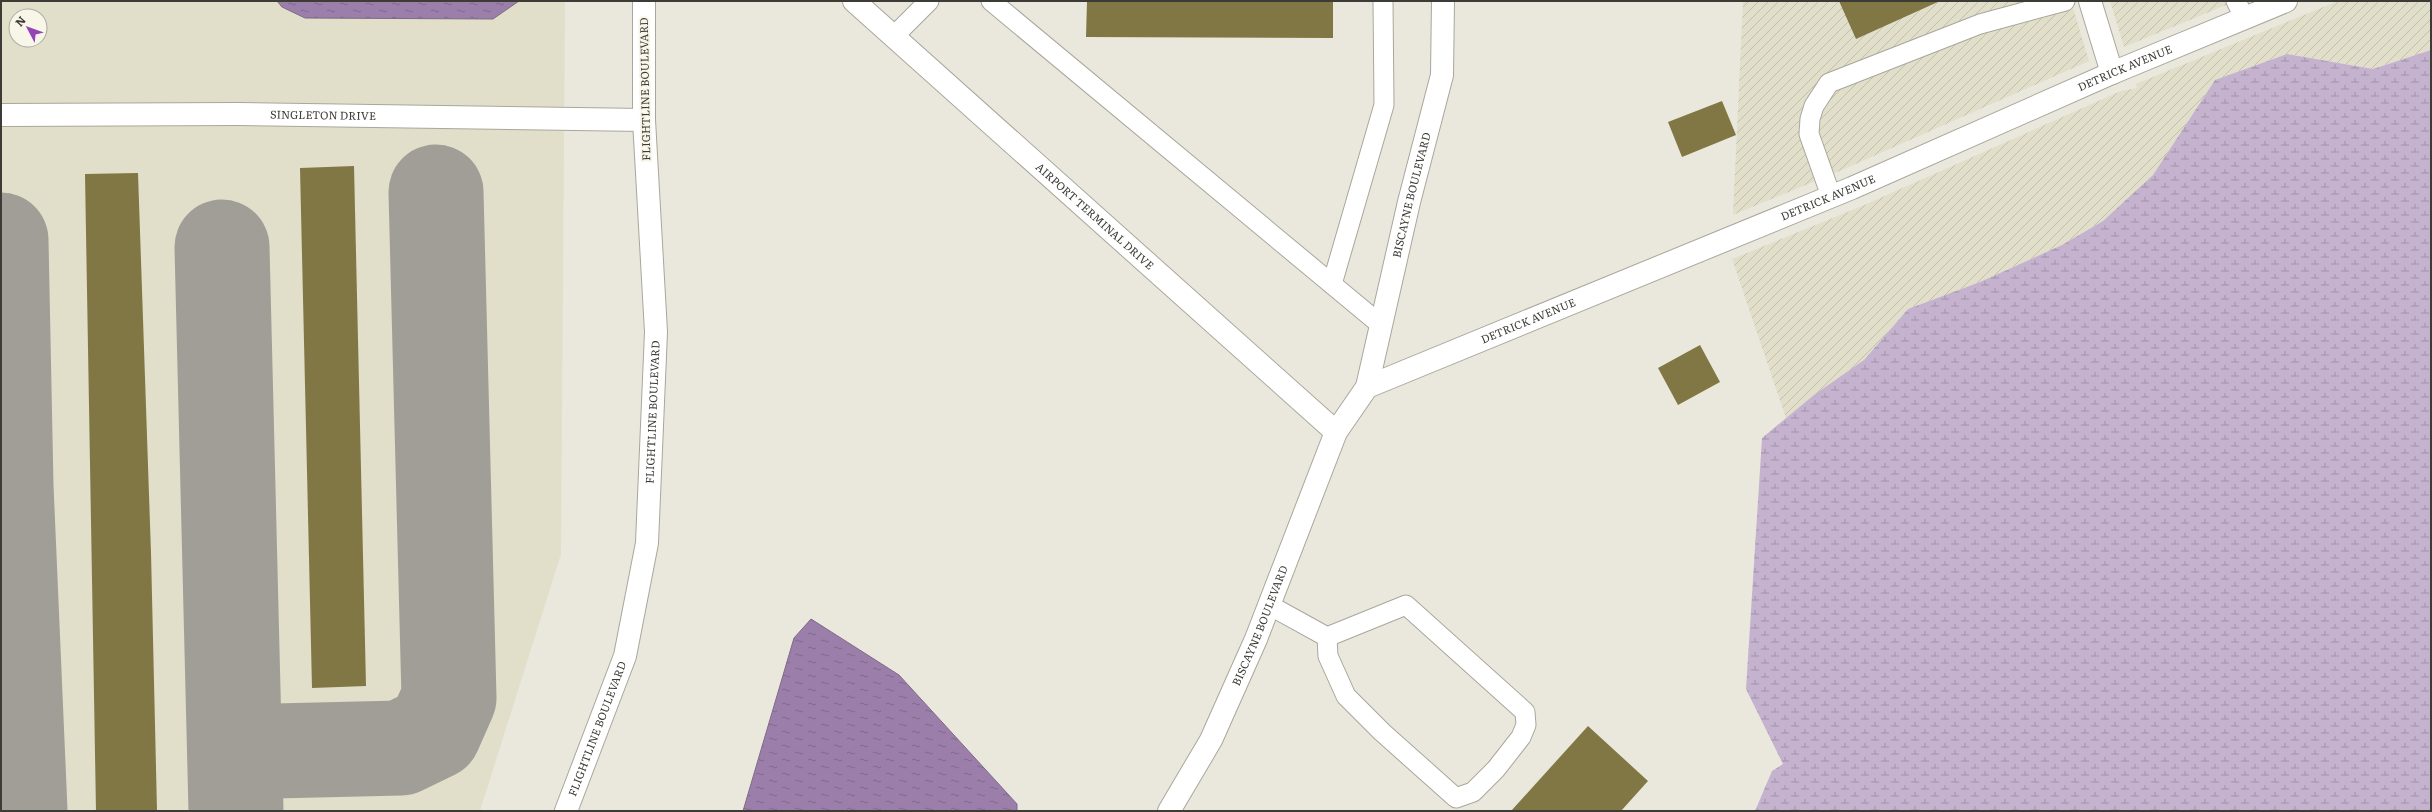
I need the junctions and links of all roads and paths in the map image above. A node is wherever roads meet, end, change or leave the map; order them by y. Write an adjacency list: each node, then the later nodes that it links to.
1 (644, 1): 14 (street, FLIGHTLINE BOULEVARD)
2 (854, 1): 11 (street, AIRPORT TERMINAL DRIVE)
3 (929, 1): 11 (lane)
4 (991, 1): 16 (lane)
5 (1383, 1): 16 (lane)
6 (1443, 1): 17 (street, BISCAYNE BOULEVARD)
7 (2066, 1): 15 (lane)
8 (2090, 1): 12 (street)
9 (2286, 1): 10 (street, DETRICK AVENUE)
10 (2241, 10): 12 (street, DETRICK AVENUE)
11 (894, 36): 19 (street, AIRPORT TERMINAL DRIVE)
12 (2112, 72): 15 (street, DETRICK AVENUE)
13 (1, 115): 14 (street, SINGLETON DRIVE)
14 (644, 120): 22 (street, FLIGHTLINE BOULEVARD)
15 (1831, 196): 18 (street, DETRICK AVENUE)
16 (1332, 284): 17 (lane)
17 (1380, 325): 18 (street, BISCAYNE BOULEVARD)
18 (1367, 387): 19 (street, BISCAYNE BOULEVARD)
19 (1336, 432): 20 (street, BISCAYNE BOULEVARD)
20 (1269, 605): 21 (lane); 23 (street, BISCAYNE BOULEVARD)
21 (1327, 637): 21 (lane)
22 (566, 811)
23 (1169, 811)

